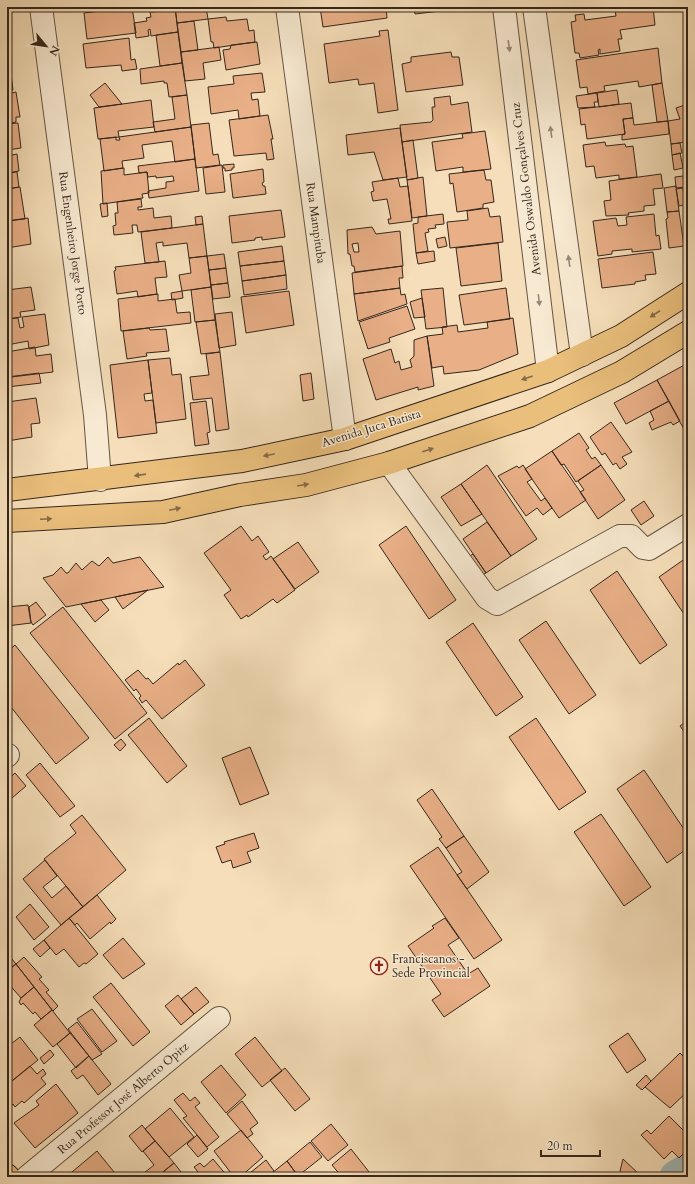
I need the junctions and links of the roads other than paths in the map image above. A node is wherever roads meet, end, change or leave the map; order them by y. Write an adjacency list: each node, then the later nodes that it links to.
1 (41, 7): 13 (street, Rua Engenheiro Jorge Porto)
2 (287, 7): 11 (street, Rua Mampituba)
3 (504, 7): 6 (street, Avenida Oswaldo Gonçalves Cruz, one-way to 6)
4 (534, 7): 5 (street)
5 (542, 66): 6 (street); 9 (street, one-way to 5)
6 (512, 72): 10 (street, Avenida Oswaldo Gonçalves Cruz, one-way to 10)
7 (688, 293): 9 (main road, Avenida Juca Batista, one-way to 9)
8 (688, 332): 12 (main road, one-way to 8)
9 (582, 355): 10 (main road, Avenida Juca Batista)
10 (548, 371): 11 (main road, Avenida Juca Batista, one-way to 11)
11 (345, 439): 13 (main road, Avenida Juca Batista, one-way to 13)
12 (389, 463): 15 (main road, one-way to 12); 16 (street)
13 (100, 480): 14 (main road, Avenida Juca Batista)
14 (7, 490)
15 (7, 521)
16 (688, 524)
17 (218, 1018): 18 (street, Rua Professor José Alberto Opitz)
18 (27, 1177)

